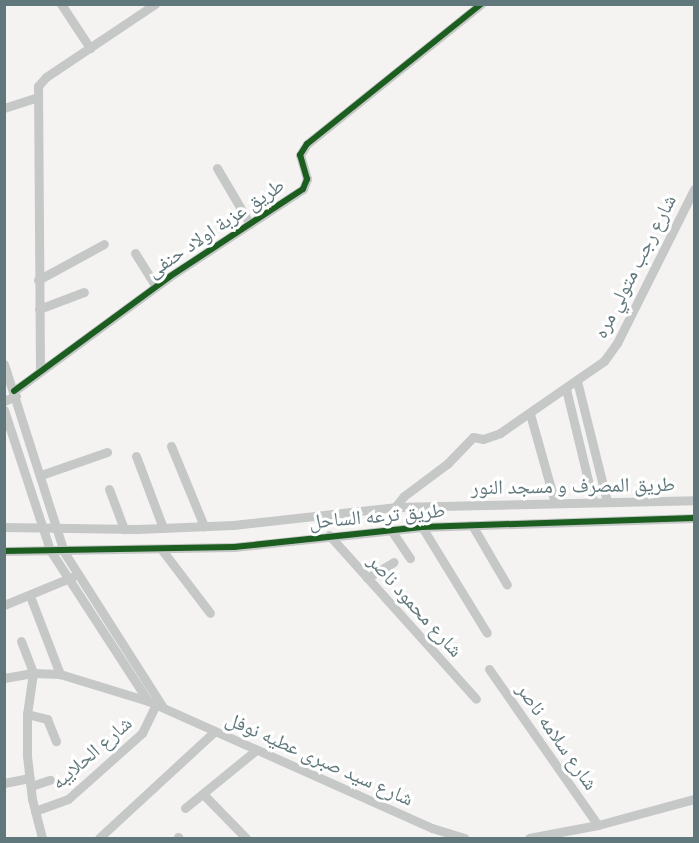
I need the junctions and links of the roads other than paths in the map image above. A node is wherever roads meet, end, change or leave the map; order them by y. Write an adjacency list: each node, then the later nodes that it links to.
1 (61, 4): 4 (street)
2 (155, 4): 4 (street)
3 (480, 4): 9 (street, طريق عزبة اولاد حنفى)
4 (90, 48): 5 (street)
5 (37, 97): 6 (street); 12 (street)
6 (4, 108)
7 (217, 168): 9 (street)
8 (694, 189): 18 (street, شارع رجب متولي مره)
9 (250, 224): 13 (street, طريق عزبة اولاد حنفى)
10 (104, 244): 12 (street)
11 (135, 253): 13 (street)
12 (38, 280): 15 (street)
13 (156, 286): 17 (street, طريق عزبة اولاد حنفى)
14 (84, 292): 15 (street)
15 (39, 309): 17 (street)
16 (4, 364): 20 (street)
17 (40, 370): 20 (street, طريق عزبة اولاد حنفى)
18 (577, 381): 19 (street, شارع رجب متولي مره); 31 (street)
19 (566, 389): 23 (street, شارع رجب متولي مره); 30 (street)
20 (15, 394): 21 (street, طريق عزبة اولاد حنفى); 27 (street)
21 (4, 402)
22 (4, 410): 40 (street)
23 (530, 414): 32 (street); 33 (street, شارع رجب متولي مره)
24 (171, 446): 36 (street)
25 (107, 452): 27 (street)
26 (136, 456): 41 (street)
27 (41, 475): 38 (street)
28 (109, 489): 42 (street)
29 (694, 500): 31 (street, طريق المصرف و مسجد النور)
30 (593, 501): 31 (street, طريق المصرف و مسجد النور); 32 (street, طريق المصرف و مسجد النور)
31 (607, 501)
32 (555, 503): 33 (street, طريق المصرف و مسجد النور)
33 (395, 507): 36 (street, طريق المصرف و مسجد النور)
34 (694, 518): 35 (street, طريق ترعه الساحل)
35 (472, 525): 39 (street, طريق ترعه الساحل); 53 (street)
36 (204, 526): 41 (street, طريق المصرف و مسجد النور)
37 (4, 527): 40 (street, طريق المصرف و مسجد النور)
38 (57, 527): 40 (street, طريق المصرف و مسجد النور); 42 (street, طريق المصرف و مسجد النور); 48 (street)
39 (422, 527): 43 (street, طريق ترعه الساحل); 57 (street)
40 (43, 528): 45 (street)
41 (163, 528): 42 (street, طريق المصرف و مسجد النور)
42 (124, 529)
43 (391, 530): 44 (street, طريق ترعه الساحل); 49 (street)
44 (329, 535): 46 (street, طريق ترعه الساحل); 52 (street, شارع محمود ناصر)
45 (50, 550): 47 (street, طريق ترعه الساحل); 48 (street, طريق ترعه الساحل); 51 (street)
46 (162, 550): 48 (street, طريق ترعه الساحل); 56 (street)
47 (4, 551)
48 (64, 552): 51 (street)
49 (410, 558)
50 (394, 562): 52 (street)
51 (73, 576): 54 (street); 64 (street); 64 (street)
52 (367, 578): 63 (street, شارع محمود ناصر)
53 (507, 585)
54 (30, 596): 55 (street); 61 (street)
55 (4, 604)
56 (210, 613)
57 (487, 633)
58 (21, 641): 60 (street)
59 (489, 669): 76 (street, شارع سلامه ناصر)
60 (33, 673): 61 (street, شارع سيد صبرى عطيه نوفل); 62 (street, شارع سيد صبرى عطيه نوفل); 65 (street)
61 (60, 674): 64 (street, شارع سيد صبرى عطيه نوفل)
62 (4, 678)
63 (476, 699)
64 (156, 704): 66 (street, شارع سيد صبرى عطيه نوفل); 75 (street, شارع الحلايبه)
65 (27, 714): 67 (street); 70 (street)
66 (214, 732): 68 (street, شارع سيد صبرى عطيه نوفل); 79 (street)
67 (56, 741)
68 (255, 751): 72 (street); 80 (street, شارع سيد صبرى عطيه نوفل)
69 (50, 780): 70 (street)
70 (30, 782): 71 (street); 75 (street)
71 (4, 783)
72 (203, 794): 74 (street); 77 (street)
73 (694, 799): 76 (street)
74 (185, 808)
75 (35, 811): 78 (street)
76 (598, 825): 81 (street)
77 (242, 837)
78 (42, 838)
79 (99, 838)
80 (465, 838)
81 (529, 838)

